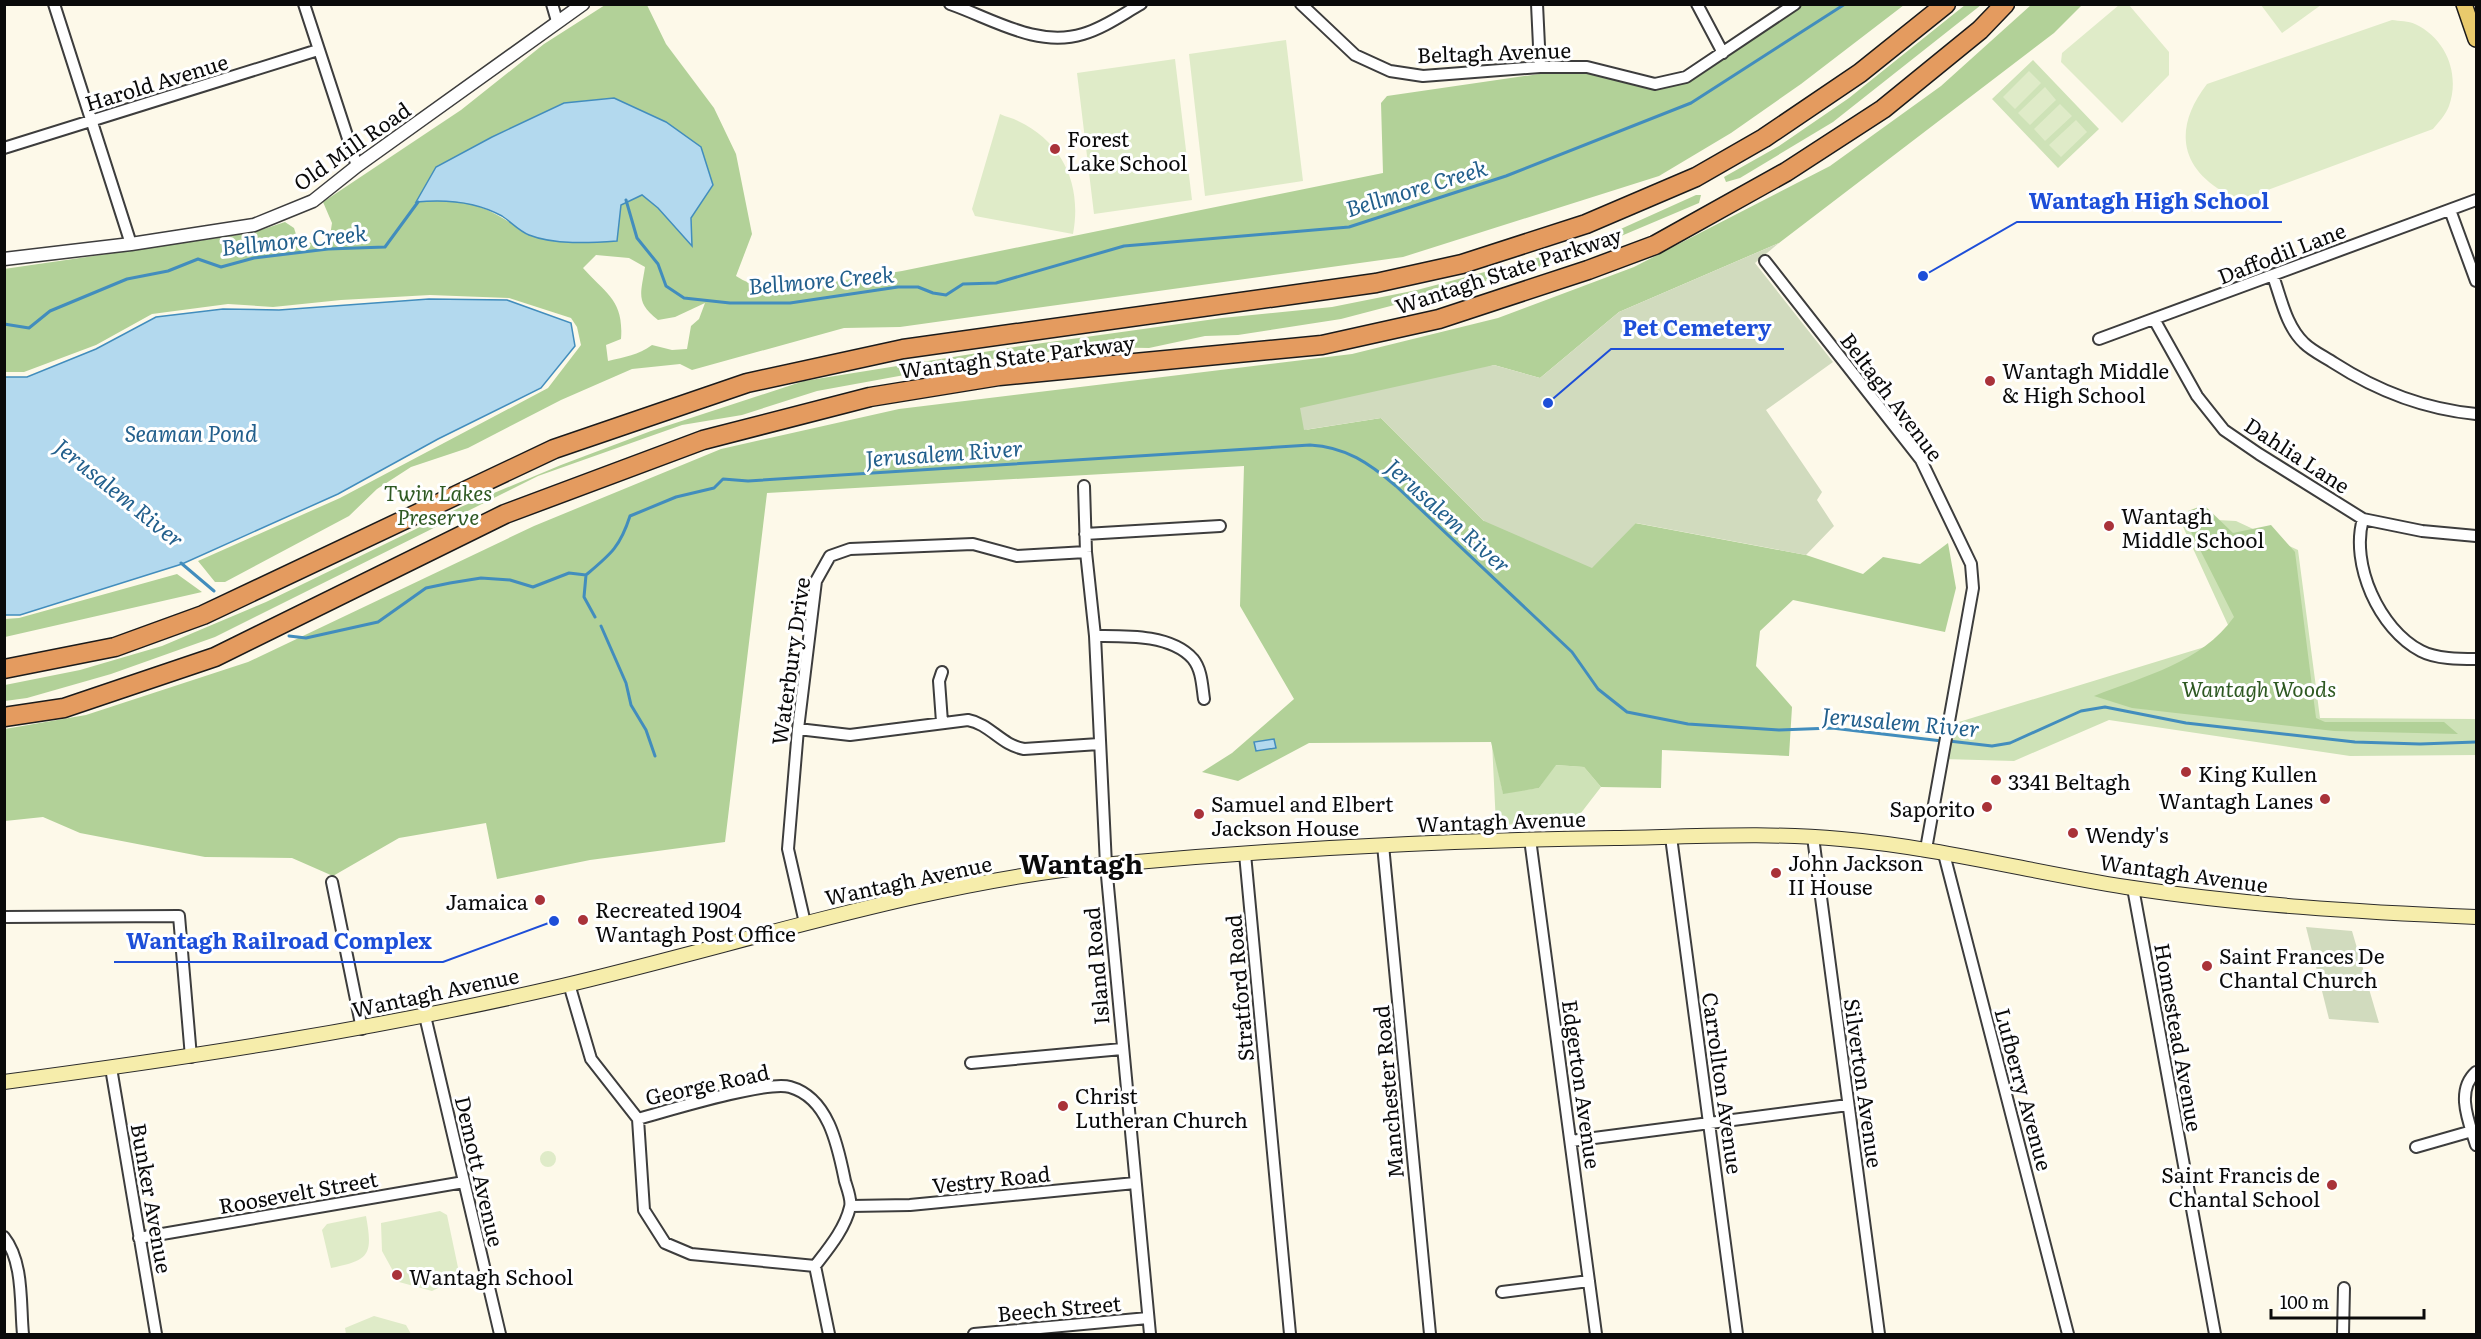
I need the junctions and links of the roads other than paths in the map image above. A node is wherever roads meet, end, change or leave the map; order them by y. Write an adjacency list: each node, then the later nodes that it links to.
1 (54, 4): 20 (street)
2 (304, 4): 17 (street)
3 (552, 4): 15 (street)
4 (583, 4): 15 (street, Old Mill Road)
5 (950, 4): 14 (street)
6 (1141, 4): 14 (street)
7 (1300, 4): 19 (street, Beltagh Avenue)
8 (1538, 4): 19 (street)
9 (1697, 4): 18 (street)
10 (1795, 4): 18 (street, Beltagh Avenue)
11 (1946, 4): 41 (highway, Wantagh State Parkway)
12 (2005, 4): 44 (highway, Wantagh State Parkway)
13 (2464, 4): 16 (main road)
14 (973, 8)
15 (557, 21): 22 (street, Old Mill Road)
16 (2476, 39)
17 (318, 50): 20 (street, Harold Avenue); 22 (street)
18 (1722, 53): 19 (street, Beltagh Avenue)
19 (1540, 68)
20 (90, 122): 21 (street, Harold Avenue); 25 (street)
21 (4, 148)
22 (357, 166): 25 (street, Old Mill Road)
23 (2476, 200): 24 (street, Daffodil Lane)
24 (2450, 210): 28 (street, Daffodil Lane); 29 (street)
25 (131, 244): 26 (street, Old Mill Road)
26 (4, 259)
27 (1765, 261): 52 (street, Beltagh Avenue)
28 (2273, 276): 30 (street, Daffodil Lane); 32 (street)
29 (2476, 281)
30 (2156, 321): 31 (street, Daffodil Lane); 34 (street, Dahlia Lane)
31 (2099, 339)
32 (2476, 414)
33 (1084, 486): 36 (street, Island Road)
34 (2364, 519): 37 (street, Dahlia Lane); 40 (street)
35 (1220, 526): 36 (street)
36 (1085, 534): 38 (street, Island Road)
37 (2476, 536)
38 (1086, 552): 39 (street, Island Road); 46 (street, Waterbury Drive)
39 (1095, 636): 43 (street); 47 (street, Island Road)
40 (2476, 659)
41 (4, 669)
42 (942, 672): 45 (street)
43 (1204, 699)
44 (4, 717)
45 (942, 722): 46 (street); 47 (street)
46 (798, 729): 60 (street, Waterbury Drive)
47 (1099, 744): 55 (street, Island Road)
48 (1671, 837): 49 (main road, Wantagh Avenue); 50 (main road, Wantagh Avenue); 72 (street, Carrollton Avenue)
49 (1813, 837): 52 (main road, Wantagh Avenue); 70 (street, Silverton Avenue)
50 (1530, 839): 51 (main road, Wantagh Avenue); 74 (street, Edgerton Avenue)
51 (1383, 845): 53 (main road, Wantagh Avenue); 94 (street, Manchester Road)
52 (1926, 849): 54 (main road, Wantagh Avenue)
53 (1245, 854): 55 (main road, Wantagh Avenue); 93 (street, Stratford Road)
54 (1944, 854): 57 (main road, Wantagh Avenue); 98 (street, Lufberry Avenue)
55 (1106, 865): 60 (main road, Wantagh Avenue); 64 (street, Island Road)
56 (332, 882): 63 (street)
57 (2133, 888): 59 (main road, Wantagh Avenue); 99 (street, Homestead Avenue)
58 (4, 917): 65 (street)
59 (2476, 917)
60 (805, 923): 61 (main road, Wantagh Avenue)
61 (569, 984): 62 (main road, Wantagh Avenue); 71 (street)
62 (425, 1016): 63 (main road, Wantagh Avenue); 77 (street, Demott Avenue)
63 (362, 1029): 65 (main road, Wantagh Avenue)
64 (1122, 1049): 66 (street); 78 (street, Island Road)
65 (190, 1057): 67 (main road, Wantagh Avenue)
66 (970, 1063)
67 (111, 1068): 69 (main road, Wantagh Avenue); 81 (street, Bunker Avenue)
68 (2476, 1072): 73 (street)
69 (4, 1082)
70 (1848, 1105): 72 (street); 97 (street, Silverton Avenue)
71 (638, 1119): 79 (street, George Road); 82 (street)
72 (1709, 1123): 74 (street); 96 (street, Carrollton Avenue)
73 (2472, 1131): 75 (street); 76 (street)
74 (1571, 1141): 83 (street, Edgerton Avenue)
75 (2476, 1145)
76 (2416, 1147)
77 (464, 1182): 81 (street, Roosevelt Street); 89 (street, Demott Avenue)
78 (1135, 1183): 79 (street, Vestry Road); 86 (street, Island Road)
79 (850, 1206): 82 (street)
80 (4, 1238): 87 (street)
81 (140, 1238): 88 (street, Bunker Avenue)
82 (815, 1266): 90 (street)
83 (1589, 1281): 85 (street); 95 (street, Edgerton Avenue)
84 (2344, 1288): 100 (street)
85 (1502, 1292)
86 (1148, 1318): 91 (street, Beech Street); 92 (street, Island Road)
87 (22, 1335)
88 (156, 1335)
89 (500, 1335)
90 (830, 1335)
91 (974, 1335)
92 (1149, 1335)
93 (1290, 1335)
94 (1430, 1335)
95 (1596, 1335)
96 (1737, 1335)
97 (1879, 1335)
98 (2068, 1335)
99 (2215, 1335)
100 (2343, 1335)

